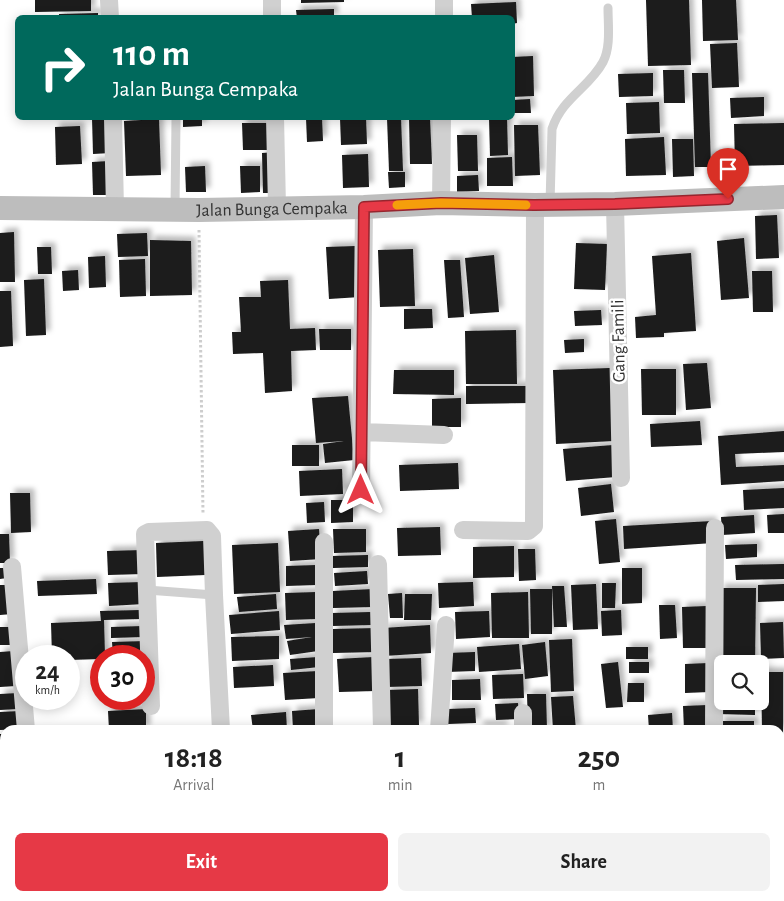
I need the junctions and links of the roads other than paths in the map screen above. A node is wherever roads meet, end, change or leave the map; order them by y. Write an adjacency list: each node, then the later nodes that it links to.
1 (109, 0): 5 (street)
2 (272, 0): 6 (street)
3 (444, 0): 7 (street)
4 (608, 8): 15 (lane)
5 (110, 15)
6 (272, 15)
7 (444, 15)
8 (113, 120): 19 (street)
9 (176, 120): 20 (lane)
10 (275, 120): 16 (street)
11 (442, 120): 13 (street)
12 (784, 197): 14 (street, Jalan Bunga Cempaka)
13 (441, 203): 15 (street, Jalan Bunga Cempaka); 17 (street, Jalan Bunga Cempaka)
14 (615, 204): 15 (street, Jalan Bunga Cempaka); 23 (street, Gang Famili)
15 (542, 205): 26 (street)
16 (277, 207): 17 (street, Jalan Bunga Cempaka); 20 (street, Jalan Bunga Cempaka)
17 (364, 207): 21 (street)
18 (0, 208): 19 (street, Jalan Bunga Cempaka)
19 (115, 209): 20 (street, Jalan Bunga Cempaka)
20 (175, 209)
21 (362, 432): 22 (street); 24 (street)
22 (444, 435)
23 (621, 478)
24 (361, 490)
25 (715, 528): 39 (street)
26 (463, 530)
27 (324, 542): 36 (street)
28 (378, 564): 37 (street)
29 (12, 566): 34 (street)
30 (147, 590): 31 (lane); 31 (street); 33 (street)
31 (214, 595): 35 (street)
32 (446, 625): 38 (street)
33 (149, 645)
34 (26, 725)
35 (221, 725)
36 (324, 725)
37 (382, 725)
38 (439, 725)
39 (714, 725)

